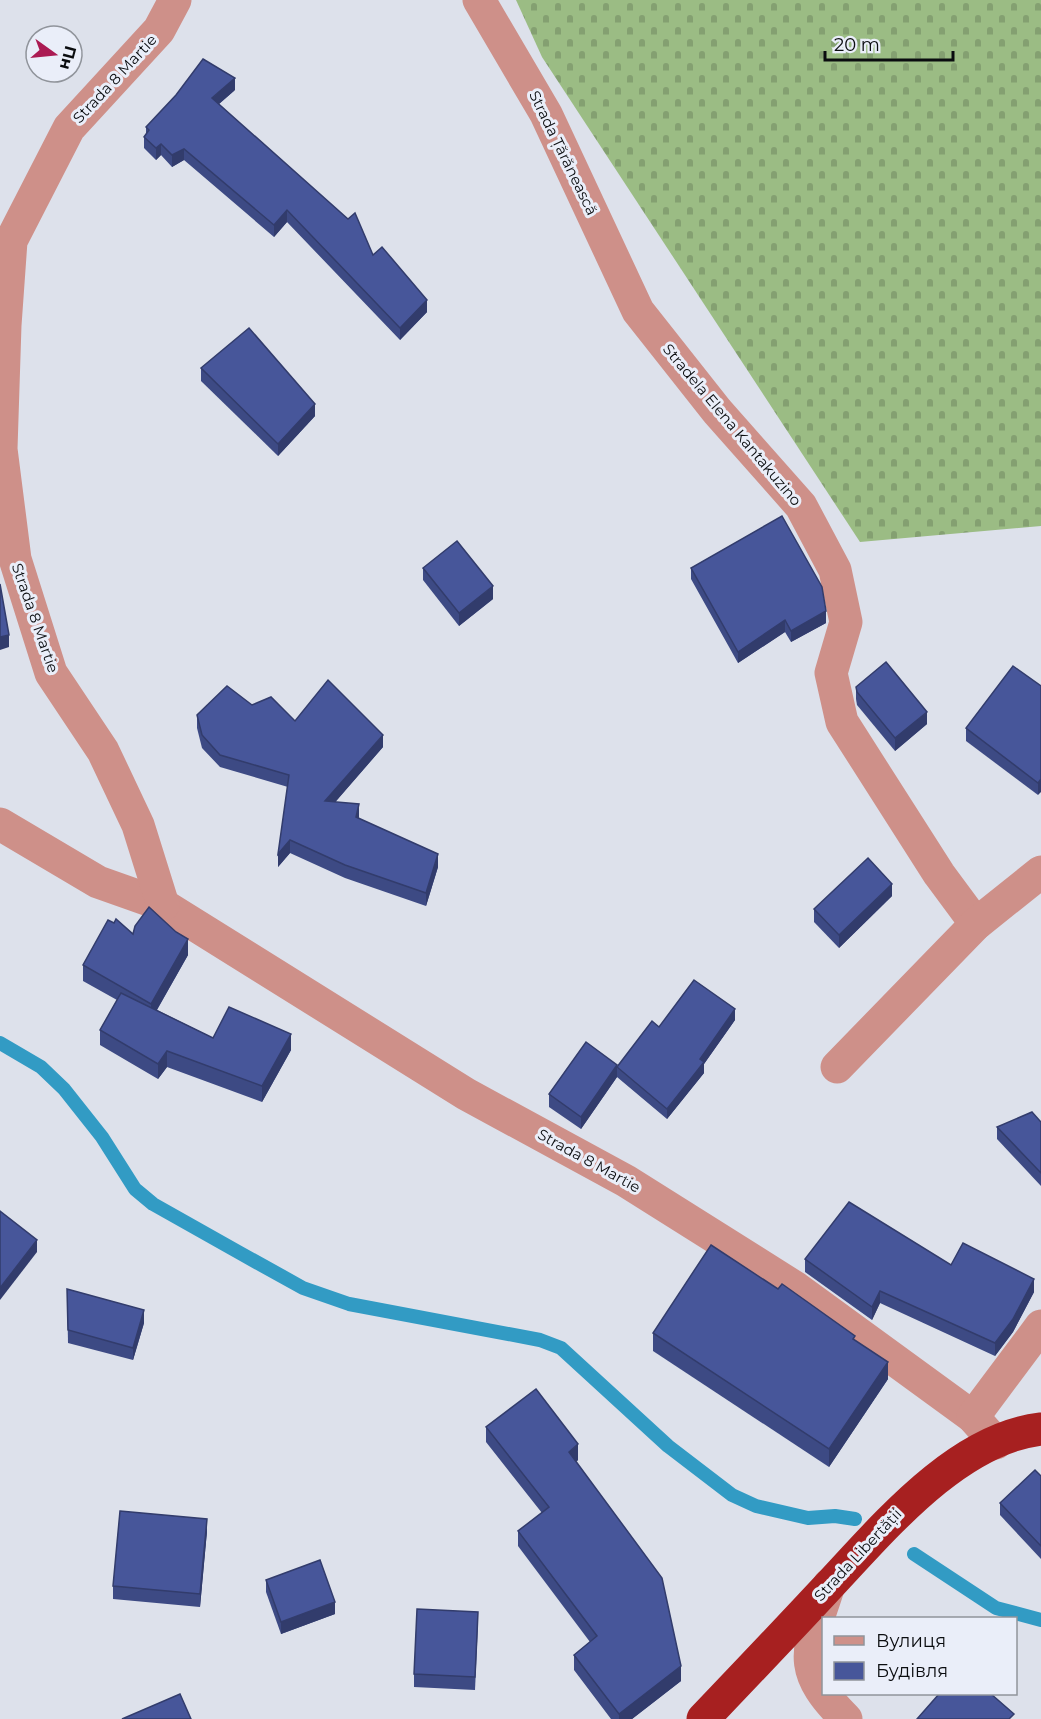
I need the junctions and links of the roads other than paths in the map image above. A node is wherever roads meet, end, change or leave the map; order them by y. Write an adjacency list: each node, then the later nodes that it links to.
1 (175, 0): 6 (street, Strada 8 Martie)
2 (479, 0): 3 (street, Strada Țărănească)
3 (638, 311): 7 (street, Stradela Elena Kantakuzino)
4 (0, 824): 6 (street, Strada 8 Martie)
5 (1041, 872): 7 (street)
6 (163, 905): 10 (street, Strada 8 Martie)
7 (976, 924): 8 (street)
8 (837, 1067)
9 (1041, 1326): 10 (street)
10 (973, 1417): 12 (street, Strada 8 Martie)
11 (1041, 1429): 12 (highway, Strada Libertății)
12 (996, 1443): 13 (highway, Strada Libertății)
13 (830, 1585): 14 (street); 16 (highway, Strada Libertății)
14 (822, 1693)
15 (823, 1695): 17 (street)
16 (703, 1719)
17 (846, 1719)

